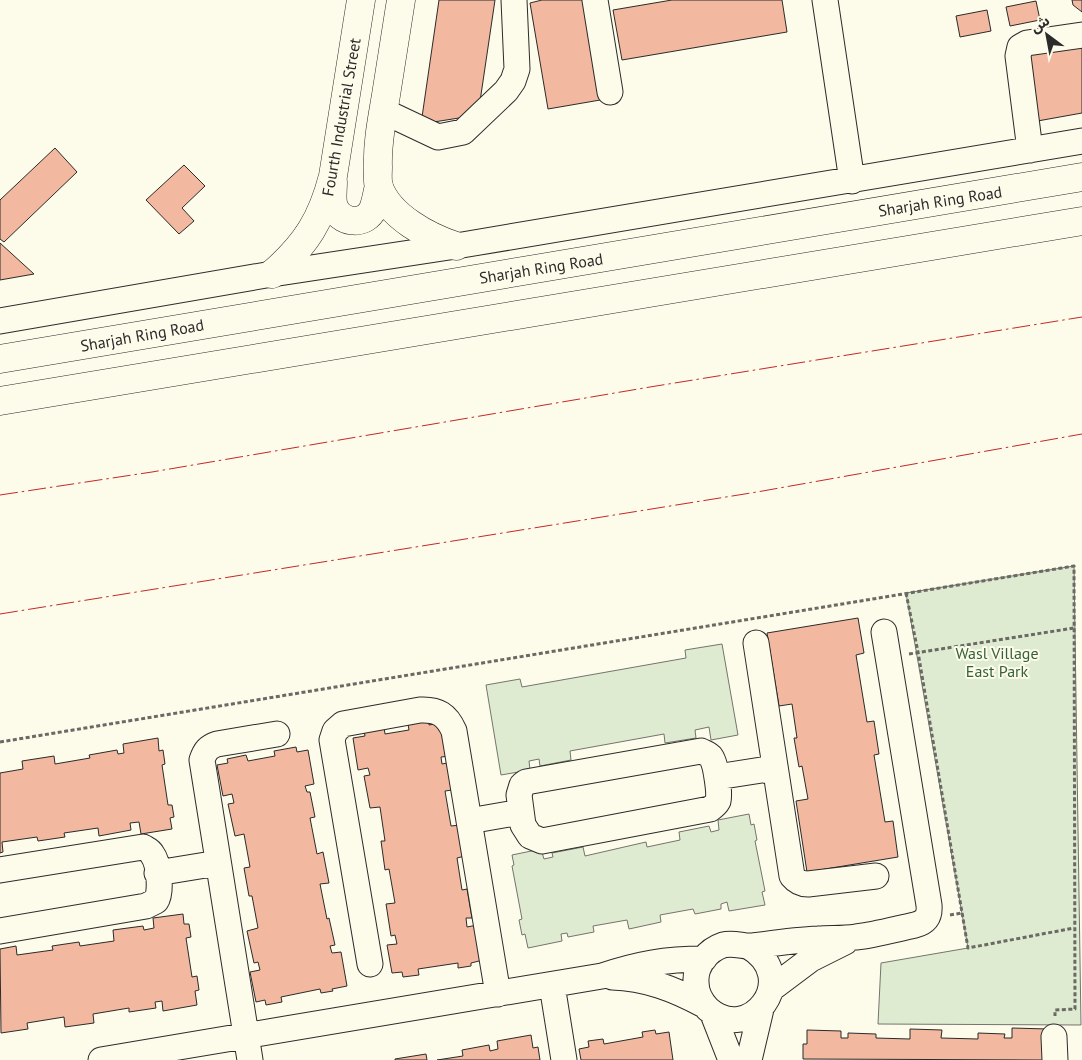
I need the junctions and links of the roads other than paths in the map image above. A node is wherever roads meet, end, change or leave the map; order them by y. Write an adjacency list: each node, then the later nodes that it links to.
1 (361, 0): 11 (main road, Fourth Industrial Street)
2 (401, 0): 8 (main road)
3 (514, 0): 8 (street)
4 (595, 0): 7 (street)
5 (825, 0): 13 (street)
6 (1082, 35): 10 (street)
7 (610, 92)
8 (383, 111): 14 (main road)
9 (1082, 141): 10 (street)
10 (1030, 150): 13 (street)
11 (333, 176): 14 (main road); 17 (main road, Fourth Industrial Street)
12 (1082, 177): 19 (main road, Sharjah Ring Road)
13 (852, 180): 16 (street)
14 (379, 186): 16 (main road)
15 (1082, 221): 20 (main road)
16 (456, 246): 17 (street)
17 (272, 274): 18 (street)
18 (0, 321)
19 (0, 359)
20 (0, 401)
21 (884, 632): 33 (street)
22 (756, 642): 24 (street)
23 (277, 734): 28 (street)
24 (775, 768): 25 (street); 31 (street)
25 (717, 777): 26 (street); 26 (street)
26 (521, 812): 27 (street)
27 (469, 821): 36 (street); 39 (street)
28 (218, 863): 30 (street); 42 (street)
29 (0, 870): 30 (street)
30 (157, 873): 32 (street)
31 (876, 876)
32 (0, 931)
33 (856, 937): 34 (street); 40 (street)
34 (748, 946): 35 (street); 40 (street)
35 (704, 959): 37 (street); 41 (street)
36 (370, 964)
37 (602, 976): 38 (street); 41 (street)
38 (552, 985): 39 (street); 45 (street)
39 (498, 994): 42 (street)
40 (766, 999): 41 (street); 47 (street)
41 (708, 1009): 46 (street)
42 (245, 1036): 43 (street); 44 (street)
43 (101, 1060)
44 (250, 1060)
45 (564, 1060)
46 (731, 1060)
47 (748, 1060)

